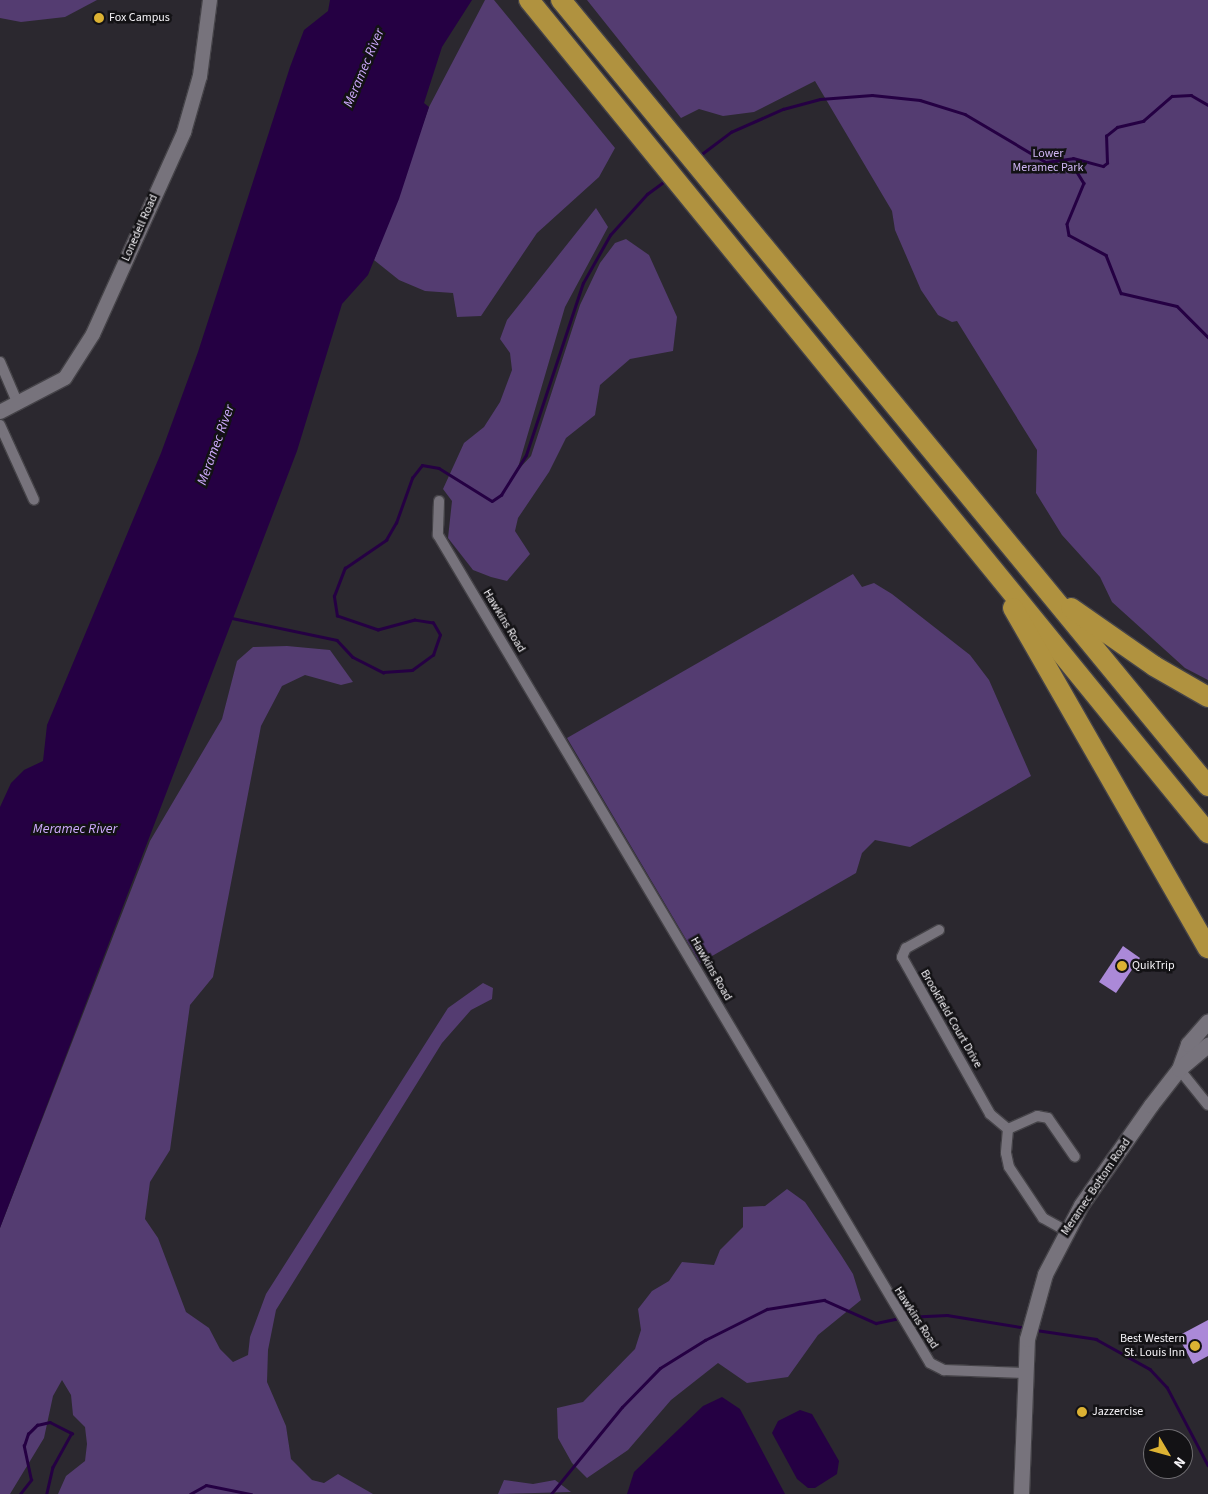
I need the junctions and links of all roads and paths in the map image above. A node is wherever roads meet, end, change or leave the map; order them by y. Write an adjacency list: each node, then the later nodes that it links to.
1 (210, 0): 5 (street, Lonedell Road)
2 (529, 0): 10 (highway)
3 (561, 0): 11 (highway)
4 (0, 362): 5 (street)
5 (18, 404): 6 (street, Lonedell Road)
6 (0, 412)
7 (0, 425): 8 (street)
8 (34, 500)
9 (439, 501): 24 (street, Hawkins Road)
10 (993, 569): 14 (highway); 16 (highway)
11 (1053, 596): 12 (highway); 13 (highway)
12 (1208, 696)
13 (1208, 786)
14 (1208, 833)
15 (939, 930): 21 (street, Brookfield Court Drive)
16 (1208, 948)
17 (1208, 1021): 19 (main road, Meramec Bottom Road)
18 (1208, 1045): 19 (main road, Meramec Bottom Road)
19 (1179, 1069): 20 (street); 23 (main road, Meramec Bottom Road)
20 (1208, 1105)
21 (1008, 1129): 22 (street); 23 (street)
22 (1075, 1157)
23 (1065, 1230): 24 (main road, Meramec Bottom Road)
24 (1024, 1373): 25 (main road, Meramec Bottom Road)
25 (1021, 1494)

